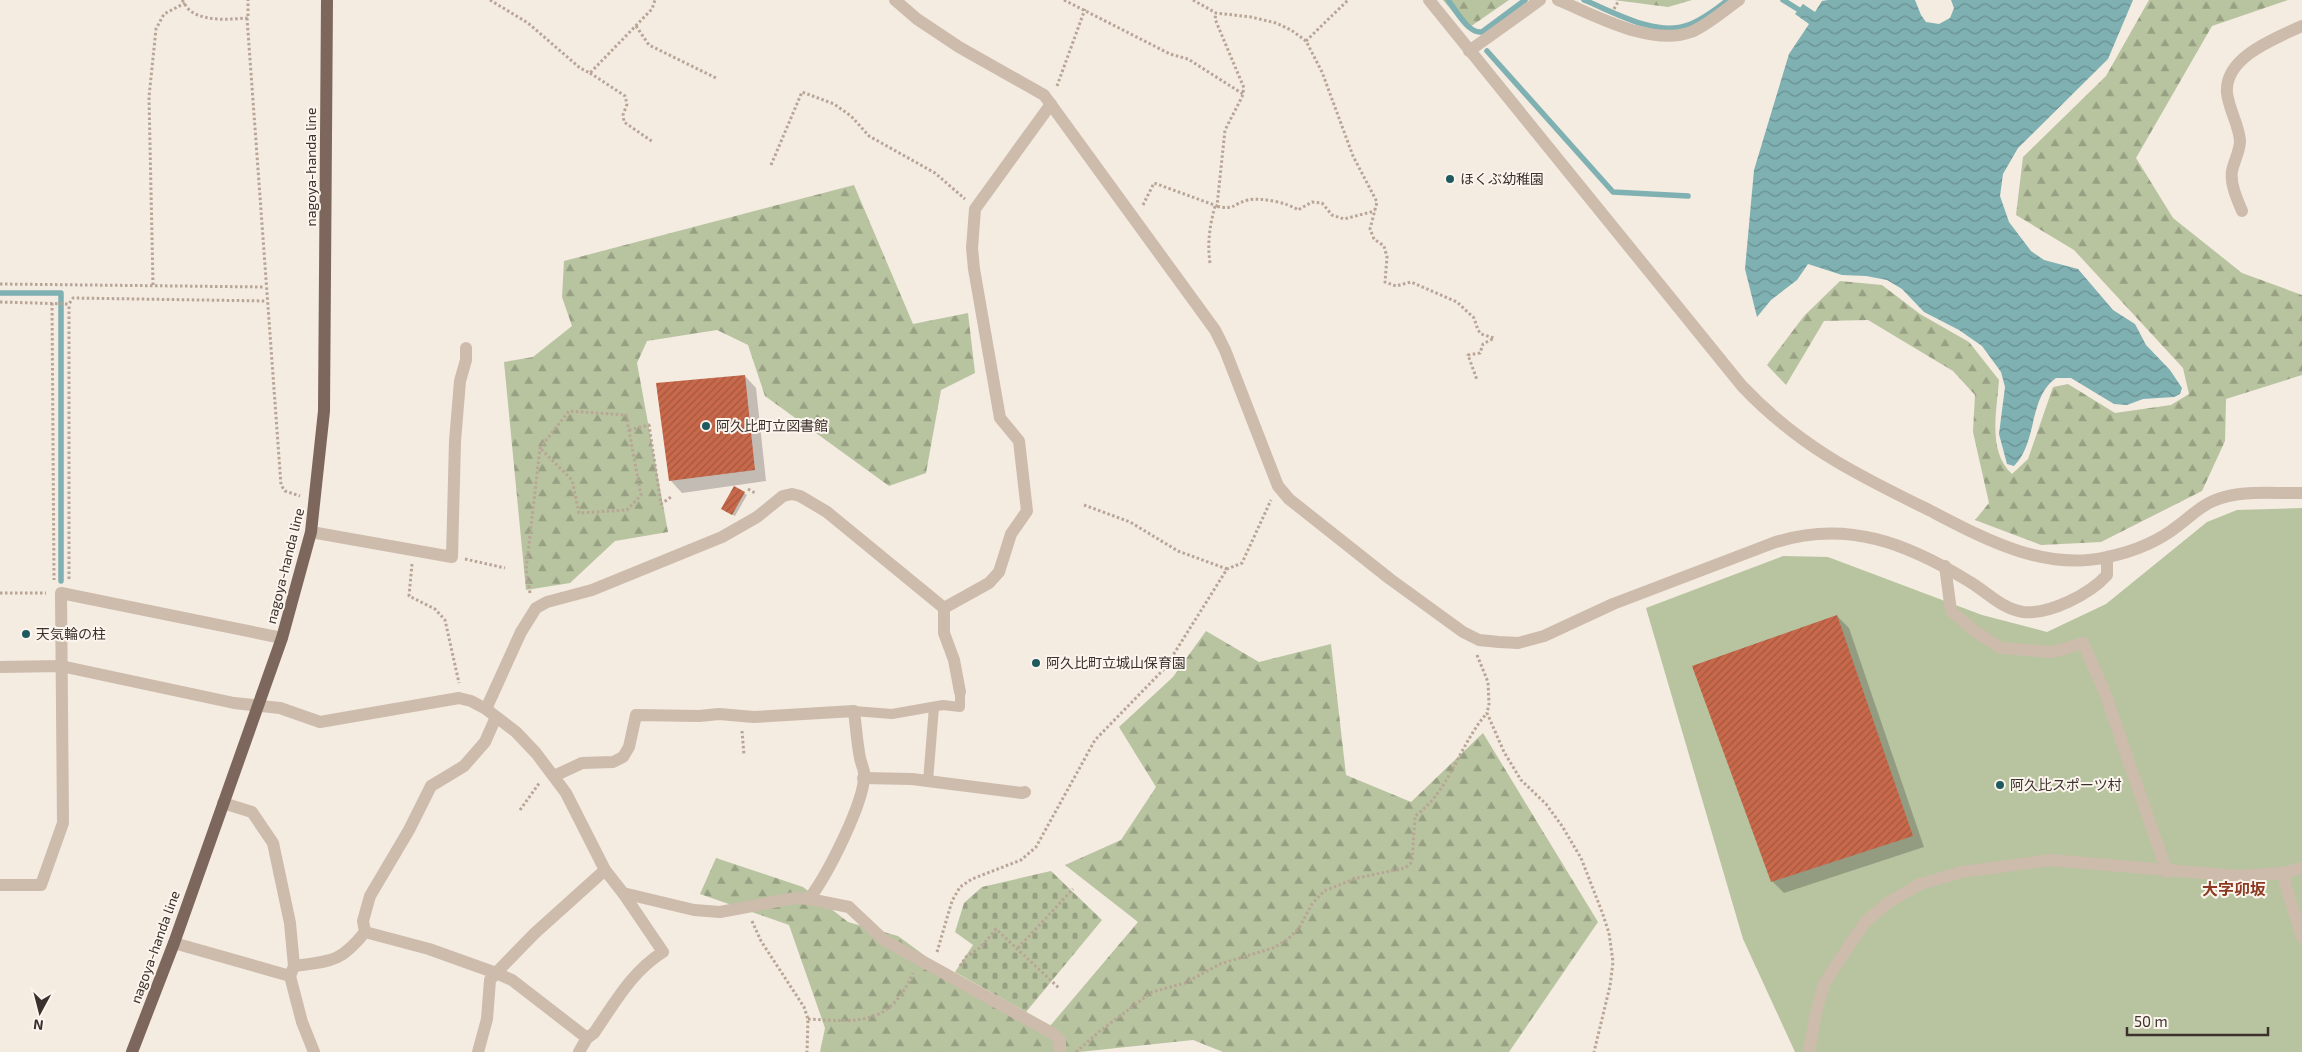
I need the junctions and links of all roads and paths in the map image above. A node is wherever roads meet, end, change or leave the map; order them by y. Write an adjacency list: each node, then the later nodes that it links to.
1 (248, 0): 18 (path)
2 (327, 0): 50 (main road, nagoya-handa line)
3 (490, 0): 23 (path)
4 (655, 0): 19 (path)
5 (895, 0): 26 (street)
6 (1064, 0): 16 (path)
7 (1193, 0): 17 (path)
8 (1348, 0): 21 (path)
9 (1429, 0): 22 (street)
10 (1540, 0): 22 (street)
11 (1558, 0): 13 (street)
12 (1619, 0): 15 (path)
13 (1739, 0)
14 (184, 2): 18 (path); 36 (path)
15 (1616, 5)
16 (1085, 9): 25 (path); 26 (path)
17 (1216, 13): 21 (path); 25 (path)
18 (247, 18): 37 (path)
19 (636, 26): 23 (path); 24 (path)
20 (2302, 26): 32 (street)
21 (1306, 41): 31 (path)
22 (1469, 51): 56 (street)
23 (590, 73): 27 (path)
24 (718, 79)
25 (1243, 94): 29 (path)
26 (1049, 102): 30 (street); 33 (street)
27 (653, 142)
28 (771, 165): 30 (path)
29 (1215, 206): 31 (path); 33 (path); 34 (path)
30 (975, 209): 63 (street)
31 (1375, 211): 43 (path)
32 (2242, 211)
33 (1134, 217): 46 (street)
34 (1210, 263)
35 (0, 284): 36 (path)
36 (153, 285): 37 (path)
37 (265, 287): 38 (path)
38 (266, 300): 41 (path); 50 (path)
39 (0, 302): 40 (path)
40 (52, 303): 41 (path); 61 (path)
41 (69, 304): 61 (path)
42 (466, 348): 55 (street)
43 (1478, 380)
44 (629, 430): 45 (path); 45 (path); 51 (path)
45 (540, 448): 62 (path)
46 (1278, 486): 59 (path); 65 (street)
47 (748, 489): 48 (path)
48 (754, 493)
49 (2302, 493): 56 (street)
50 (316, 498): 53 (main road, nagoya-handa line)
51 (671, 498)
52 (1084, 505): 59 (path)
53 (311, 532): 54 (street); 64 (main road, nagoya-handa line)
54 (414, 548): 55 (street); 69 (path)
55 (452, 557): 58 (path)
56 (2107, 558): 57 (street)
57 (1945, 566): 65 (street); 85 (street)
58 (505, 568)
59 (1227, 569): 96 (path)
60 (0, 593): 61 (path)
61 (61, 593): 64 (street); 66 (street)
62 (536, 608): 63 (street); 73 (street)
63 (944, 608): 68 (street)
64 (282, 638): 70 (main road, nagoya-handa line)
65 (1475, 638): 74 (path)
66 (61, 666): 67 (street); 70 (street); 87 (street)
67 (0, 667)
68 (960, 692): 71 (lane)
69 (464, 700): 70 (street); 73 (street)
70 (258, 706): 81 (main road, nagoya-handa line)
71 (934, 707): 72 (lane); 79 (lane)
72 (854, 711): 75 (street); 78 (street)
73 (491, 713): 77 (street); 92 (street)
74 (1487, 713): 110 (path); 111 (path)
75 (740, 716): 76 (path); 77 (street)
76 (744, 756)
77 (552, 772): 82 (path); 84 (street)
78 (864, 778): 79 (street); 90 (street)
79 (928, 781): 80 (street)
80 (1026, 792)
81 (223, 803): 94 (main road, nagoya-handa line); 98 (street)
82 (520, 810)
83 (2302, 868): 86 (street)
84 (605, 870): 89 (street); 99 (street)
85 (2167, 872): 86 (street); 112 (street)
86 (2283, 873): 93 (street)
87 (0, 886)
88 (1073, 889): 95 (path)
89 (622, 894): 91 (street); 103 (street)
90 (808, 899): 91 (street); 96 (street)
91 (746, 907): 102 (path)
92 (365, 932): 98 (street); 99 (street)
93 (2302, 936)
94 (174, 944): 98 (street); 104 (main road, nagoya-handa line)
95 (1018, 948): 100 (path); 101 (path)
96 (933, 966): 100 (street)
97 (915, 968): 102 (path)
98 (292, 971): 105 (street)
99 (496, 973): 103 (street); 106 (street)
100 (954, 978): 109 (street)
101 (1060, 989)
102 (808, 1019): 108 (path)
103 (587, 1038): 107 (street)
104 (132, 1052)
105 (314, 1052)
106 (478, 1052)
107 (579, 1052)
108 (807, 1052)
109 (1060, 1052)
110 (1076, 1052)
111 (1594, 1052)
112 (1810, 1052)

